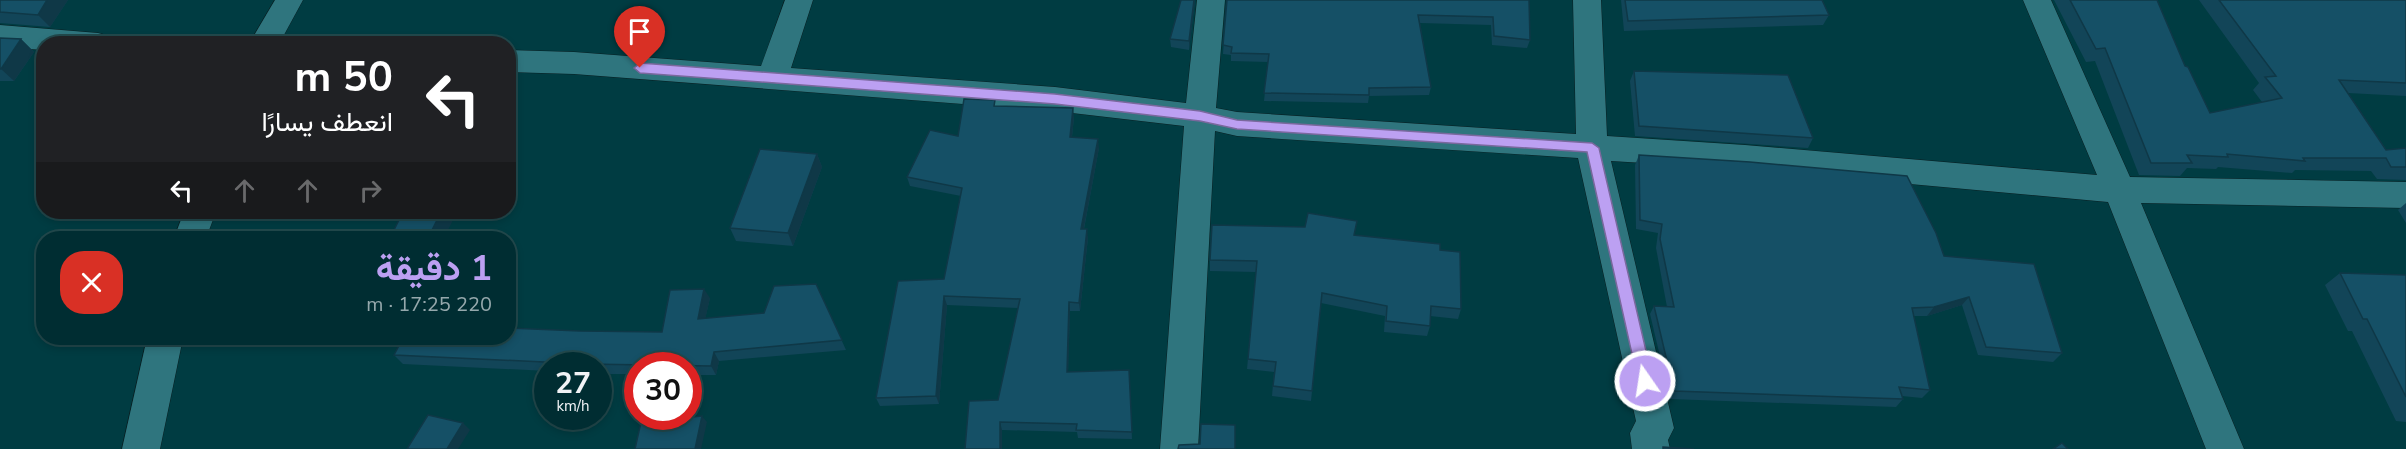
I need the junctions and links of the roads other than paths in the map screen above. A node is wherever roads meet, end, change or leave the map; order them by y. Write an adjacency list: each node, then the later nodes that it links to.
1 (289, 0): 7 (street)
2 (798, 0): 10 (street)
3 (1211, 0): 11 (street)
4 (1587, 0): 12 (street)
5 (2037, 0): 13 (street)
6 (0, 36): 8 (street)
7 (269, 36)
8 (36, 39)
9 (516, 61): 10 (street)
10 (772, 78): 11 (street)
11 (1200, 116): 12 (street); 17 (street)
12 (1592, 148): 13 (street); 18 (street)
13 (2119, 190): 14 (street); 19 (street)
14 (2406, 195)
15 (163, 345): 16 (street)
16 (141, 449)
17 (1179, 449)
18 (1651, 449)
19 (2225, 449)

